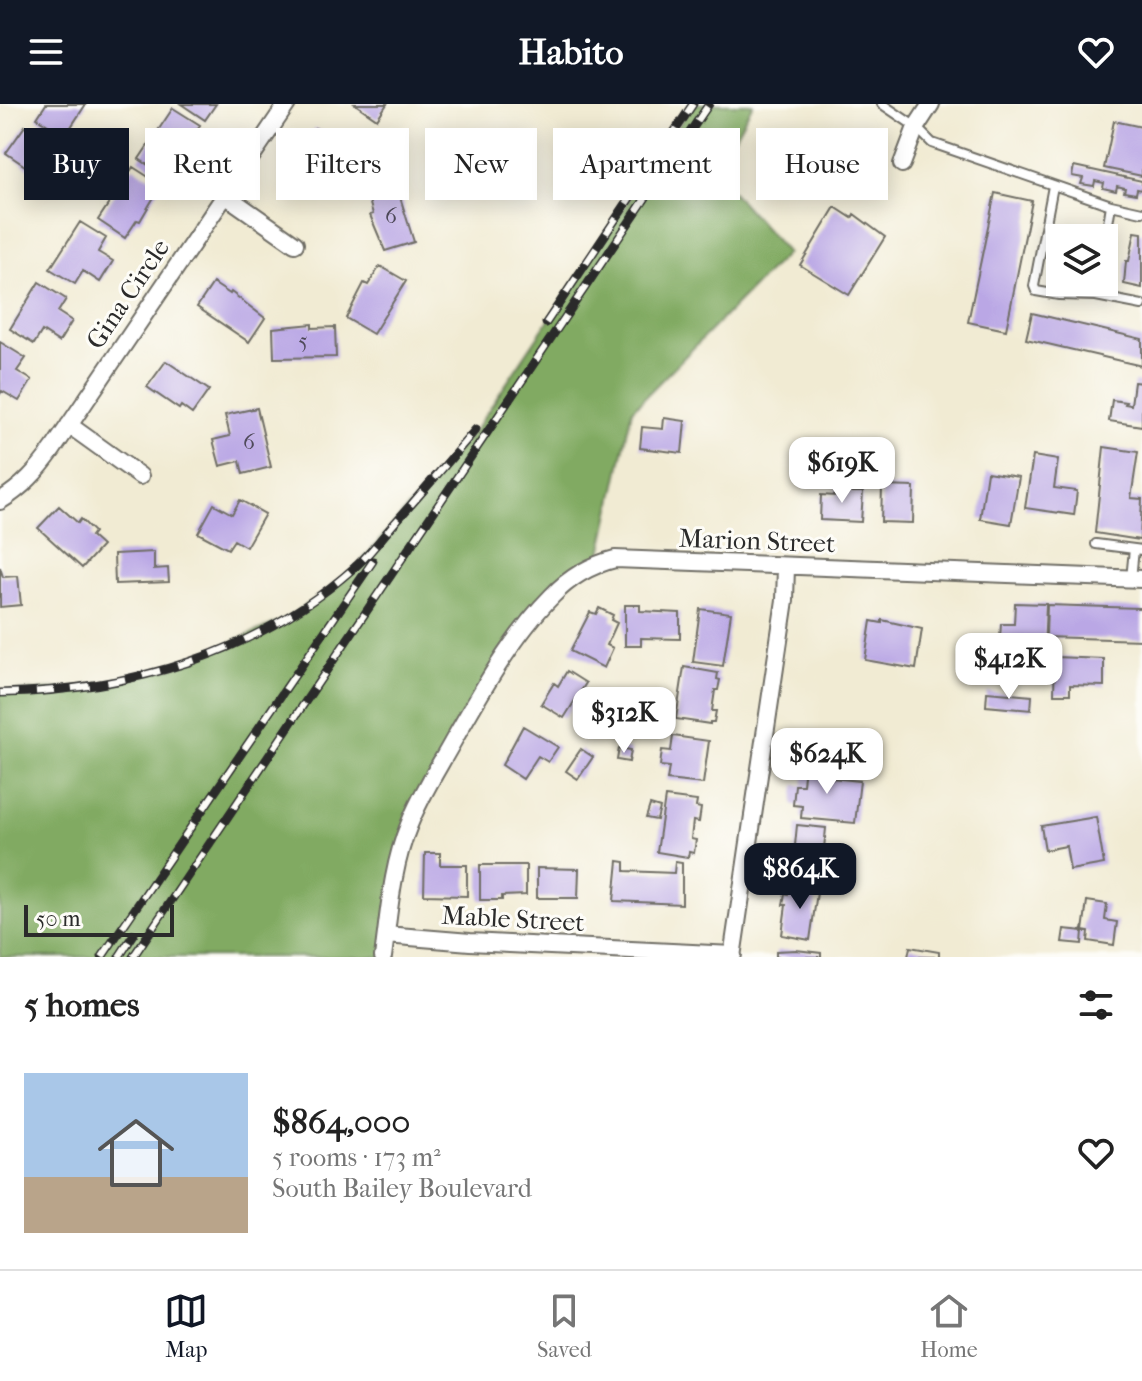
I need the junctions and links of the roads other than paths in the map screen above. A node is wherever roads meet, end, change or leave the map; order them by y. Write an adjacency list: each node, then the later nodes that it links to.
1 (287, 104): 5 (street, Gina Circle)
2 (882, 104): 4 (lane)
3 (931, 104): 4 (street)
4 (916, 127): 6 (street); 7 (lane)
5 (260, 144)
6 (902, 164)
7 (1053, 186): 10 (lane); 14 (lane)
8 (222, 200): 17 (street, Gina Circle)
9 (232, 200): 13 (street)
10 (1111, 205): 11 (lane); 12 (lane)
11 (1142, 212)
12 (1108, 224)
13 (295, 244)
14 (1046, 293)
15 (1096, 296): 16 (lane)
16 (1142, 305)
17 (69, 425): 18 (street); 19 (street, Gina Circle)
18 (140, 476)
19 (0, 501)
20 (1096, 544): 21 (lane)
21 (1138, 549): 23 (lane)
22 (786, 567): 23 (street, Marion Street); 24 (street, Marion Street); 25 (street)
23 (1136, 579)
24 (386, 935): 25 (street, Mable Street); 26 (street, Marion Street)
25 (732, 956)
26 (383, 957)

